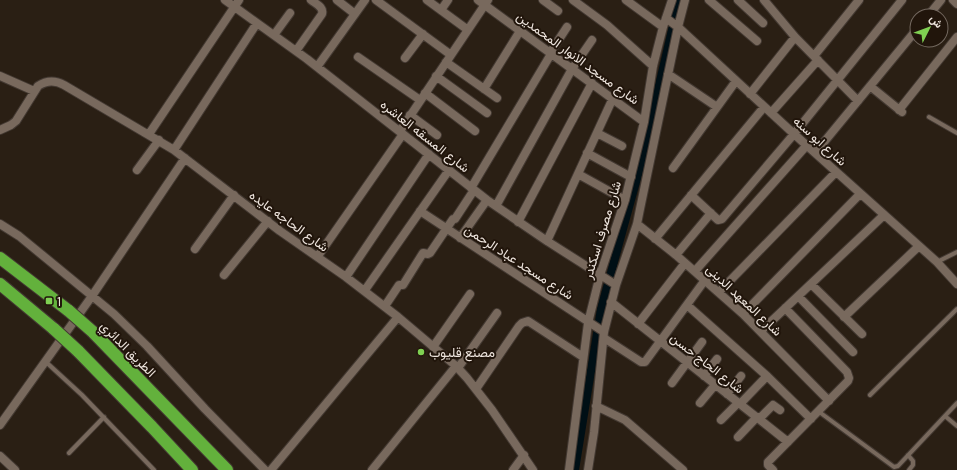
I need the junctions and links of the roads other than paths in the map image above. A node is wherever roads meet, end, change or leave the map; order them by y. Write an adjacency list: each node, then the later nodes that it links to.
1 (225, 0): 21 (street, شارع المسقه العاشره)
2 (311, 0): 44 (street)
3 (337, 0): 28 (street)
4 (365, 0): 28 (street)
5 (376, 0): 37 (street)
6 (427, 0): 25 (street)
7 (448, 0): 25 (street)
8 (544, 0): 26 (street)
9 (572, 0): 50 (street)
10 (626, 0): 33 (street)
11 (672, 0): 29 (street, شارع مصرف اسكندر)
12 (685, 0): 34 (street)
13 (709, 0): 43 (street)
14 (738, 0): 31 (street)
15 (764, 0): 39 (street)
16 (847, 0): 22 (street)
17 (902, 0): 56 (street)
18 (941, 0): 24 (street)
19 (952, 0): 23 (street)
20 (484, 2): 35 (street); 36 (street, شارع مسجد الانوار المحمدين)
21 (236, 3): 30 (street, شارع المسقه العاشره); 80 (street)
22 (856, 3): 49 (street)
23 (957, 4)
24 (934, 8)
25 (441, 10): 35 (street)
26 (558, 11)
27 (290, 12): 38 (street)
28 (355, 14): 51 (street)
29 (666, 18): 33 (street, شارع مصرف اسكندر); 34 (street, شارع ابو سنه)
30 (257, 23): 38 (street, شارع المسقه العاشره); 86 (street)
31 (763, 23)
32 (567, 27): 45 (street)
33 (663, 27): 50 (street, شارع مصرف اسكندر)
34 (678, 27): 53 (street); 57 (street, شارع ابو سنه)
35 (468, 30): 48 (street)
36 (520, 31): 45 (street, شارع مسجد الانوار المحمدين); 60 (street)
37 (423, 34): 47 (street); 48 (street)
38 (274, 35): 44 (street, شارع المسقه العاشره)
39 (795, 37): 49 (street); 63 (street)
40 (957, 37): 59 (street)
41 (909, 39): 59 (street)
42 (592, 40): 52 (street)
43 (757, 41)
44 (296, 51): 51 (street, شارع المسقه العاشره)
45 (550, 53): 52 (street, شارع مسجد الانوار المحمدين); 97 (street)
46 (358, 57): 66 (street)
47 (405, 58)
48 (448, 58): 55 (street); 60 (street)
49 (816, 58): 56 (street); 71 (street)
50 (653, 66): 74 (street, شارع مصرف اسكندر)
51 (317, 67): 77 (street, شارع المسقه العاشره)
52 (572, 69): 58 (street, شارع مسجد الانوار المحمدين); 103 (street)
53 (668, 74): 68 (street); 110 (street)
54 (0, 76): 61 (street)
55 (436, 76): 62 (street); 70 (street)
56 (838, 80): 67 (street); 81 (street)
57 (736, 81): 63 (street, شارع ابو سنه); 68 (street)
58 (592, 83): 65 (street, شارع مسجد الانوار المحمدين); 108 (street)
59 (870, 86): 67 (street)
60 (484, 89): 64 (street)
61 (34, 91): 75 (street, شارع الحاجه عايده); 80 (street, شارع الحاجه عايده)
62 (425, 93): 66 (street); 76 (street)
63 (750, 94): 69 (street, شارع ابو سنه)
64 (497, 98)
65 (613, 98): 74 (street, شارع مسجد الانوار المحمدين); 78 (street)
66 (420, 100): 72 (street)
67 (858, 101): 87 (street)
68 (717, 107): 91 (street)
69 (764, 107): 71 (street, شارع ابو سنه); 100 (street)
70 (488, 113)
71 (771, 113): 81 (street, شارع ابو سنه)
72 (410, 115): 77 (street); 82 (street)
73 (929, 117): 79 (lane)
74 (644, 122): 96 (street, شارع مصرف اسكندر)
75 (0, 130)
76 (475, 131)
77 (401, 132): 88 (street, شارع المسقه العاشره); 119 (street)
78 (597, 133): 85 (street); 89 (street)
79 (957, 133)
80 (149, 134): 83 (street, شارع الحاجه عايده)
81 (794, 134): 84 (street, شارع ابو سنه); 105 (street)
82 (437, 135)
83 (158, 140): 86 (street, شارع الحاجه عايده); 92 (street)
84 (807, 145): 87 (street, شارع ابو سنه); 123 (street)
85 (622, 146)
86 (174, 150): 90 (street, شارع الحاجه عايده)
87 (815, 153): 94 (street, شارع ابو سنه)
88 (429, 154): 93 (street, شارع المسقه العاشره); 126 (street)
89 (587, 154): 95 (street); 96 (street)
90 (186, 158): 99 (street, شارع الحاجه عايده); 135 (street)
91 (673, 168)
92 (137, 170)
93 (449, 170): 97 (street, شارع المسقه العاشره); 104 (street)
94 (836, 172): 98 (street, شارع ابو سنه); 133 (street)
95 (578, 174): 102 (street); 114 (street)
96 (631, 178): 102 (street, شارع مصرف اسكندر)
97 (473, 189): 101 (street, شارع المسقه العاشره); 111 (street)
98 (860, 194): 106 (street, شارع ابو سنه); 143 (street)
99 (234, 195): 107 (street, شارع الحاجه عايده); 116 (street)
100 (691, 195): 105 (street); 113 (street)
101 (487, 200): 103 (street, شارع المسقه العاشره); 112 (street)
102 (626, 200): 125 (street, شارع مصرف اسكندر)
103 (496, 206): 108 (street, شارع المسقه العاشره)
104 (420, 211): 111 (street, شارع مسجد عباد الرحمن); 132 (street)
105 (711, 213): 118 (street)
106 (884, 216): 115 (street, شارع ابو سنه); 129 (street)
107 (268, 221): 119 (street, شارع الحاجه عايده); 124 (street)
108 (518, 222): 114 (street, شارع المسقه العاشره)
109 (0, 224): 135 (street)
110 (636, 224): 113 (street, شارع المعهد الدينى); 131 (street)
111 (446, 229): 112 (street, شارع مسجد عباد الرحمن); 139 (street)
112 (460, 238): 146 (street, شارع مسجد عباد الرحمن)
113 (655, 239): 118 (street, شارع المعهد الدينى)
114 (547, 241): 125 (street, شارع المسقه العاشره)
115 (919, 246): 121 (street, شارع ابو سنه); 145 (street)
116 (195, 249)
117 (957, 252): 121 (lane)
118 (676, 255): 122 (street, شارع المعهد الدينى)
119 (318, 256): 126 (street, شارع الحاجه عايده)
120 (0, 258): 192 (highway, الطريق الدائري, bridge)
121 (937, 262): 130 (street, شارع ابو سنه)
122 (685, 263): 123 (street, شارع المعهد الدينى); 147 (street)
123 (695, 271): 127 (street, شارع المعهد الدينى)
124 (224, 275)
125 (600, 275): 131 (street, شارع المسقه العاشره); 146 (street, شارع مصرف اسكندر)
126 (346, 277): 132 (street, شارع الحاجه عايده)
127 (705, 280): 133 (street, شارع المعهد الدينى); 138 (street)
128 (0, 284): 191 (highway, bridge)
129 (811, 284): 136 (street); 145 (street)
130 (957, 284)
131 (616, 285): 137 (street)
132 (365, 290): 139 (street, شارع الحاجه عايده)
133 (719, 292): 143 (street, شارع المعهد الدينى)
134 (470, 294): 153 (street)
135 (92, 296): 157 (street); 193 (street)
136 (798, 296): 140 (street); 154 (street)
137 (611, 302): 147 (street, شارع الحاج حسن); 150 (street)
138 (687, 305): 151 (street); 162 (street)
139 (385, 306): 144 (street, شارع الحاجه عايده)
140 (785, 308): 148 (street); 168 (street)
141 (957, 309): 167 (lane)
142 (497, 313): 159 (street)
143 (743, 314): 148 (street, شارع المعهد الدينى)
144 (398, 317): 153 (street, شارع الحاجه عايده); 194 (street)
145 (844, 317): 149 (street)
146 (588, 323): 150 (street, شارع مسجد عباد الرحمن); 155 (street, شارع مصرف اسكندر)
147 (638, 324): 151 (street, شارع الحاج حسن)
148 (761, 331): 168 (street, شارع المعهد الدينى)
149 (862, 334)
150 (604, 335): 151 (street, شارع مسجد عباد الرحمن); 172 (street)
151 (661, 342): 158 (street, شارع الحاج حسن)
152 (702, 342): 158 (street)
153 (433, 347): 159 (street, شارع الحاجه عايده)
154 (853, 352)
155 (583, 357): 165 (street); 198 (street, شارع مصرف اسكندر)
156 (717, 359): 160 (street)
157 (46, 362): 176 (lane); 180 (street)
158 (687, 362): 160 (street, شارع الحاج حسن); 163 (street)
159 (457, 367): 165 (street, شارع الحاجه عايده); 195 (street)
160 (704, 376): 164 (street, شارع الحاج حسن)
161 (741, 376): 166 (street)
162 (767, 376): 170 (street); 178 (street)
163 (672, 383)
164 (715, 385): 166 (street, شارع الحاج حسن); 169 (street)
165 (476, 389): 185 (street, شارع الحاجه عايده)
166 (727, 394): 170 (street, شارع الحاج حسن)
167 (870, 395)
168 (829, 401): 174 (street)
169 (700, 403)
170 (739, 403): 177 (street, شارع الحاج حسن); 179 (street)
171 (957, 403): 175 (lane)
172 (596, 406): 199 (street); 200 (street)
173 (780, 410): 177 (street)
174 (818, 411): 178 (street); 186 (lane)
175 (945, 416): 181 (lane); 186 (lane)
176 (104, 417): 184 (lane); 190 (lane)
177 (758, 418): 182 (street); 183 (street, شارع الحاج حسن)
178 (811, 418): 183 (street)
179 (721, 420)
180 (0, 425)
181 (957, 426)
182 (738, 436)
183 (788, 442): 188 (street)
184 (68, 453)
185 (524, 455): 196 (street); 197 (street, شارع الحاجه عايده)
186 (908, 455): 201 (lane)
187 (0, 456): 189 (street)
188 (771, 468)
189 (15, 470)
190 (154, 470)
191 (192, 470)
192 (227, 470)
193 (265, 470)
194 (271, 470)
195 (372, 470)
196 (513, 470)
197 (533, 470)
198 (569, 470)
199 (588, 470)
200 (683, 470)
201 (909, 470)

